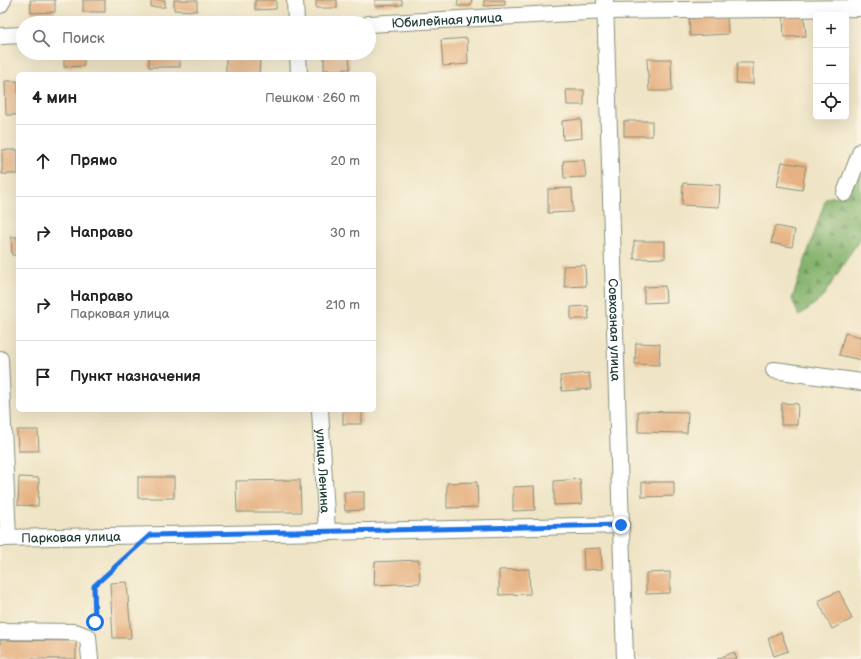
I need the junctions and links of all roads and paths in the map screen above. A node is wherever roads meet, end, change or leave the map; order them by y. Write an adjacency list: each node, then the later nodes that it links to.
1 (3, 0): 3 (street)
2 (295, 0): 6 (street)
3 (0, 5)
4 (606, 6): 5 (street, Юбилейная улица); 7 (street, Юбилейная улица); 18 (street, Совхозная улица)
5 (861, 8)
6 (296, 16)
7 (376, 23)
8 (16, 35): 9 (street)
9 (0, 36)
10 (299, 60): 11 (street)
11 (300, 72)
12 (861, 151): 13 (street)
13 (845, 193)
14 (0, 358): 21 (street)
15 (774, 370): 16 (street)
16 (861, 382)
17 (320, 412): 19 (street, улица Ленина)
18 (621, 525): 19 (street, Парковая улица); 25 (street, Совхозная улица)
19 (327, 532): 20 (street, Парковая улица)
20 (150, 535): 21 (street, Парковая улица); 23 (path)
21 (4, 538)
22 (0, 631): 23 (street)
23 (88, 637): 24 (street)
24 (90, 659)
25 (625, 659)

